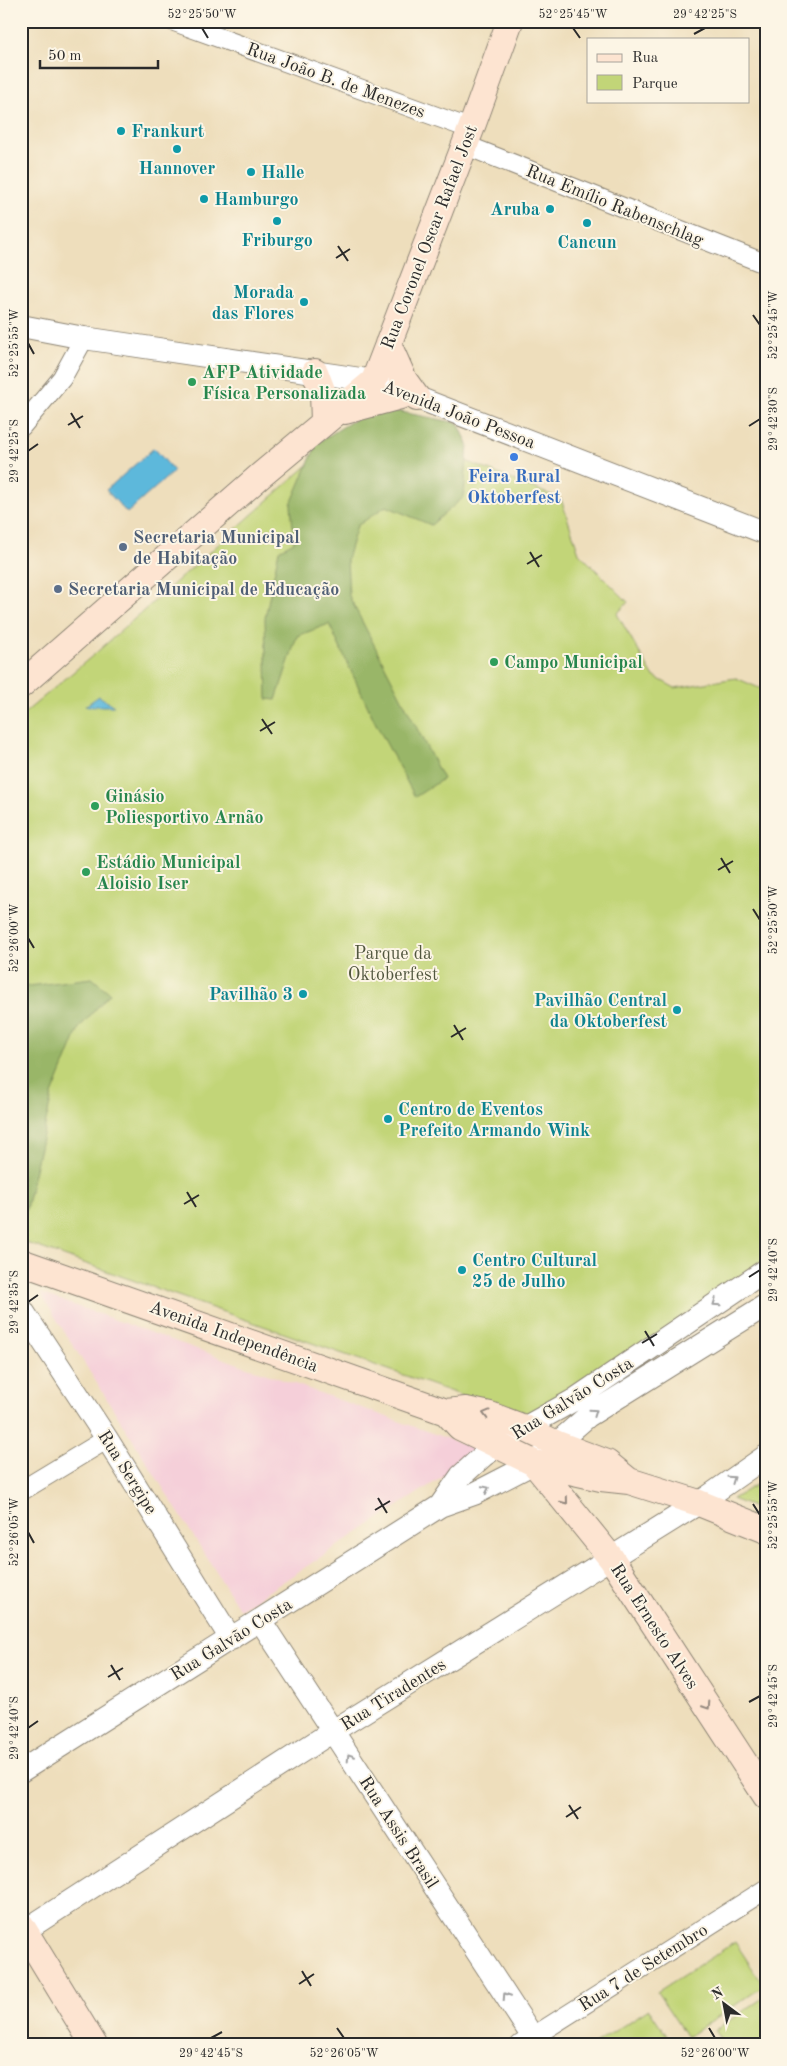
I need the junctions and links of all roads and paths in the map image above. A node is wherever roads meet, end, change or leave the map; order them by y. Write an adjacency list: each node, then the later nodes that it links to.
1 (173, 21): 3 (street, Rua João B. de Menezes)
2 (510, 21): 3 (main road, Rua Coronel Oscar Rafael Jost)
3 (468, 137): 4 (street, Rua Emílio Rabenschlag); 7 (main road, Rua Coronel Oscar Rafael Jost)
4 (766, 264)
5 (21, 326): 6 (street, Avenida João Pessoa)
6 (84, 338): 8 (street, Avenida João Pessoa); 12 (street)
7 (388, 344): 9 (main road, Rua Coronel Oscar Rafael Jost); 10 (main road)
8 (315, 372): 9 (street, Avenida João Pessoa); 11 (main road)
9 (374, 381): 10 (street, Avenida João Pessoa); 11 (main road, Rua Coronel Oscar Rafael Jost)
10 (413, 396): 11 (main road); 13 (street, Avenida João Pessoa)
11 (328, 419): 14 (main road, Rua Coronel Oscar Rafael Jost)
12 (21, 428)
13 (766, 533)
14 (21, 685)
15 (21, 1262): 19 (main road, Avenida Independência)
16 (766, 1270): 20 (street, Rua Galvão Costa, one-way to 20)
17 (766, 1305): 22 (street, Rua Galvão Costa, one-way to 17)
18 (21, 1308): 21 (street, Rua Sergipe)
19 (446, 1412): 20 (main road, Avenida Independência, one-way to 19); 23 (main road, Avenida Independência)
20 (524, 1428): 22 (main road, Avenida Independência); 23 (street, Rua Galvão Costa)
21 (107, 1439): 27 (street); 33 (street, Rua Sergipe)
22 (557, 1444): 25 (street, Rua Galvão Costa); 26 (main road, Avenida Independência)
23 (498, 1446): 25 (main road, Avenida Independência); 29 (street, Rua Galvão Costa)
24 (766, 1456): 28 (street, Rua Tiradentes, one-way to 24)
25 (534, 1463): 26 (main road, Avenida Independência); 29 (street, Rua Galvão Costa, one-way to 25); 31 (main road, Rua Ernesto Alves, one-way to 31)
26 (628, 1481): 28 (main road, Avenida Independência)
27 (21, 1491)
28 (699, 1503): 30 (main road, Avenida Independência); 31 (street, Rua Tiradentes)
29 (440, 1506): 32 (street, Rua Galvão Costa)
30 (766, 1530)
31 (611, 1558): 34 (street, Rua Tiradentes); 36 (main road, Rua Ernesto Alves, one-way to 36)
32 (260, 1620): 33 (street, Rua Galvão Costa); 34 (street, Rua Assis Brasil)
33 (231, 1639): 35 (street, Rua Galvão Costa)
34 (333, 1731): 38 (street, Rua Tiradentes); 39 (street, Rua Assis Brasil, one-way to 34)
35 (21, 1772)
36 (766, 1796)
37 (766, 1890): 39 (street, Rua 7 de Setembro)
38 (22, 1929): 40 (main road)
39 (530, 2042)
40 (94, 2045)

